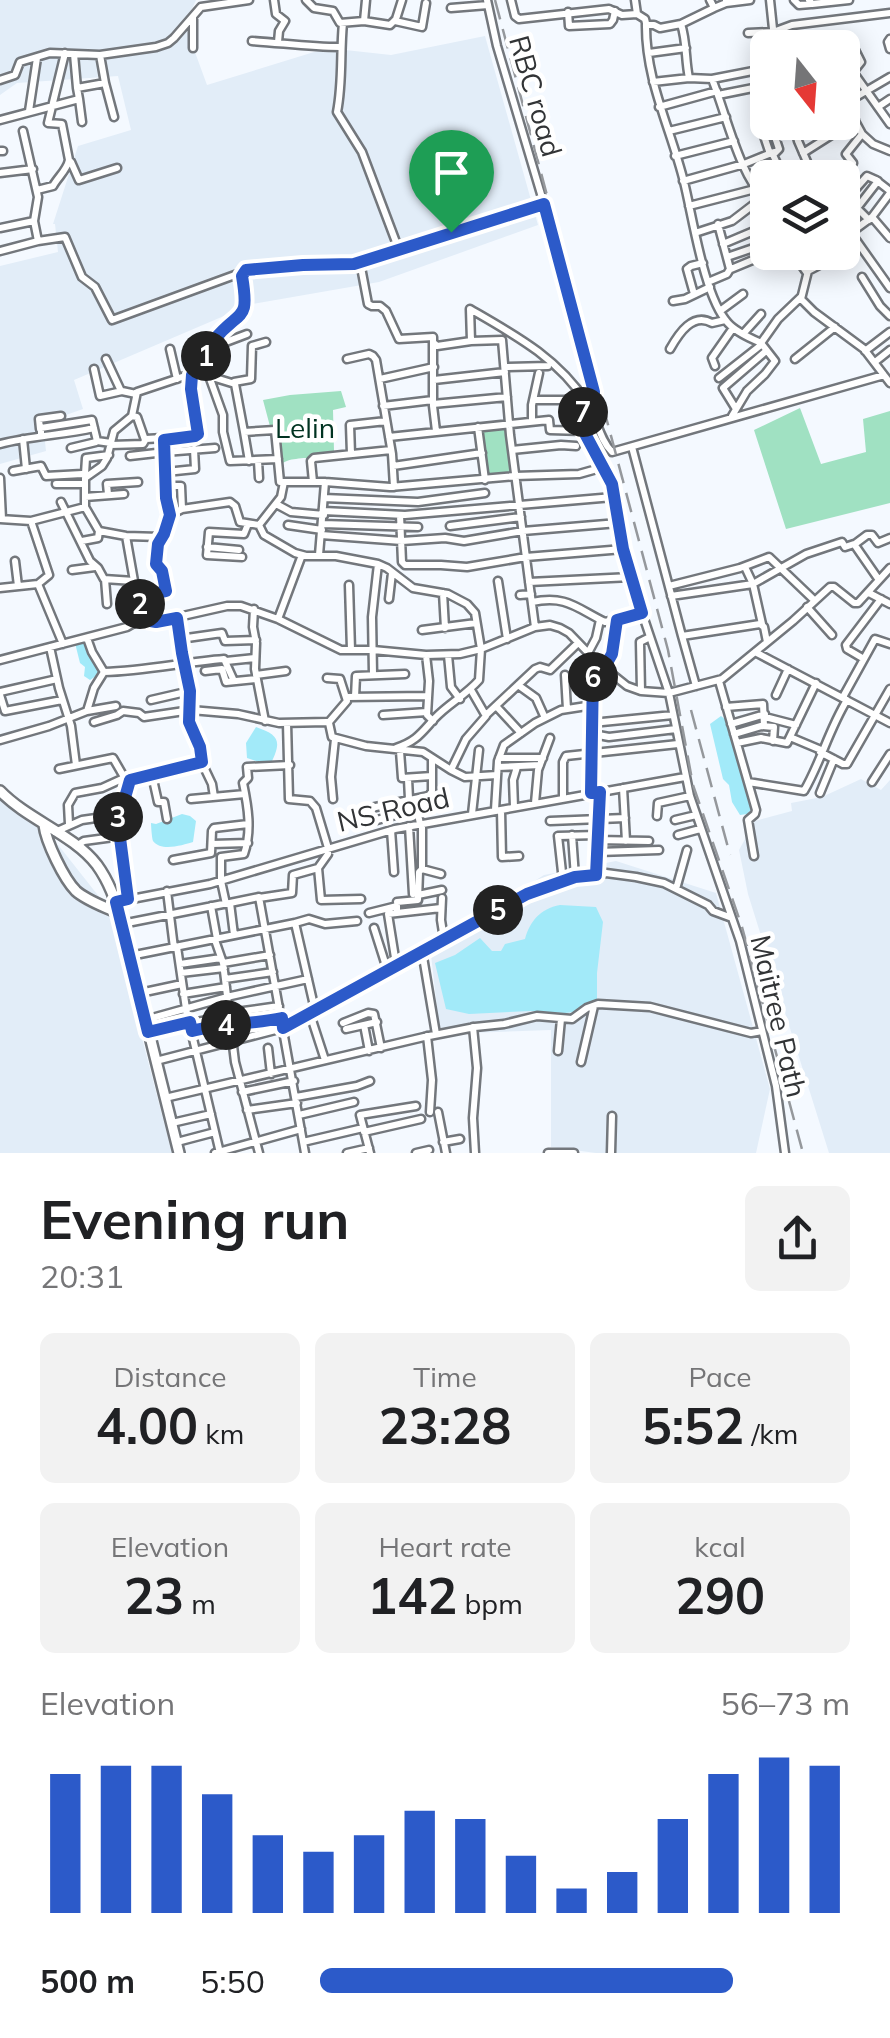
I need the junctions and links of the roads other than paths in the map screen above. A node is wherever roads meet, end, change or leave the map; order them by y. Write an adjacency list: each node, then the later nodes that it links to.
1 (248, 0): 22 (street)
2 (274, 0): 32 (street)
3 (306, 0): 25 (street)
4 (366, 0): 23 (street)
5 (402, 0): 24 (street)
6 (511, 0): 18 (street)
7 (635, 0): 20 (street)
8 (747, 0): 12 (street)
9 (770, 0): 28 (street)
10 (794, 0): 14 (street)
11 (849, 0): 14 (street)
12 (726, 1): 16 (street)
13 (488, 2): 17 (street); 93 (street, RBC road)
14 (811, 2)
15 (426, 3): 24 (street)
16 (712, 4): 26 (street)
17 (451, 8)
18 (568, 12): 19 (street); 19 (street)
19 (615, 12): 20 (street)
20 (637, 14): 27 (street)
21 (890, 14): 29 (street)
22 (193, 15): 34 (street); 39 (street)
23 (364, 21): 24 (street); 25 (street)
24 (395, 21)
25 (342, 23): 33 (street)
26 (681, 24): 27 (street); 35 (street)
27 (646, 25): 37 (street)
28 (773, 30)
29 (778, 30)
30 (890, 38): 36 (street)
31 (252, 41): 32 (street)
32 (278, 42): 33 (street)
33 (340, 47): 108 (street)
34 (193, 48)
35 (686, 48): 37 (street); 42 (street)
36 (890, 48)
37 (648, 52): 46 (street)
38 (69, 54): 39 (street); 40 (street); 49 (street); 56 (street)
39 (100, 55): 47 (street)
40 (37, 56): 45 (street); 59 (street)
41 (750, 72): 44 (street)
42 (689, 78): 44 (street); 46 (street)
43 (890, 78): 52 (street)
44 (712, 79): 51 (street)
45 (0, 80)
46 (654, 82): 58 (street)
47 (105, 83): 49 (street); 60 (street)
48 (860, 83): 52 (street)
49 (78, 88): 54 (street)
50 (750, 88): 51 (street)
51 (717, 93): 58 (street); 61 (street)
52 (866, 93): 53 (street); 57 (street)
53 (860, 96)
54 (79, 99): 56 (street); 63 (street)
55 (890, 100): 57 (street)
56 (53, 105): 59 (street); 78 (street)
57 (878, 107): 64 (street)
58 (660, 108): 67 (street)
59 (29, 111): 62 (street)
60 (114, 117)
61 (726, 118): 67 (street); 73 (street)
62 (0, 120)
63 (82, 122)
64 (890, 124)
65 (860, 130): 68 (street)
66 (24, 131): 83 (street)
67 (668, 131): 77 (street)
68 (862, 134): 74 (street); 81 (street)
69 (767, 140): 75 (street)
70 (776, 140): 75 (street)
71 (799, 140): 76 (street)
72 (823, 140): 76 (street)
73 (734, 141): 77 (street); 82 (street)
74 (890, 151)
75 (772, 153): 79 (street); 82 (street)
76 (803, 153): 80 (street)
77 (675, 156): 87 (street)
78 (68, 160): 84 (street); 91 (street)
79 (775, 160)
80 (806, 160)
81 (851, 160)
82 (744, 164): 86 (street); 87 (street)
83 (33, 168): 85 (street); 91 (street)
84 (117, 168)
85 (0, 173)
86 (750, 177)
87 (684, 181): 94 (street)
88 (878, 181): 89 (street); 92 (street); 96 (street)
89 (860, 182)
90 (750, 187): 94 (street)
91 (37, 190): 97 (street)
92 (890, 192): 96 (street)
93 (544, 204): 108 (street); 168 (street, RBC road)
94 (689, 206): 101 (street)
95 (750, 209): 98 (street)
96 (870, 218): 99 (street); 103 (street)
97 (34, 221): 100 (street); 104 (street)
98 (718, 224): 101 (street); 105 (street)
99 (860, 226)
100 (0, 228)
101 (695, 233): 113 (street)
102 (750, 233): 105 (street)
103 (890, 237)
104 (38, 241): 109 (street); 117 (street)
105 (724, 244): 110 (street)
106 (860, 244): 121 (street)
107 (750, 249): 110 (street)
108 (399, 250): 112 (street)
109 (0, 251)
110 (727, 257): 114 (street)
111 (750, 261): 114 (street)
112 (360, 262): 117 (street); 137 (street)
113 (702, 264): 120 (street); 122 (street)
114 (730, 269): 120 (street)
115 (805, 270): 118 (street)
116 (811, 270): 118 (street)
117 (244, 272): 139 (street)
118 (807, 273): 124 (street)
119 (862, 278): 128 (street)
120 (709, 284): 122 (street); 126 (street)
121 (890, 288)
122 (694, 294): 125 (street)
123 (743, 294): 126 (street)
124 (801, 298): 131 (street); 138 (street)
125 (673, 301)
126 (720, 310): 129 (street)
127 (761, 314): 134 (street)
128 (890, 314)
129 (725, 320): 130 (street); 141 (street)
130 (733, 328): 134 (street); 149 (street)
131 (835, 328): 142 (street); 145 (street)
132 (890, 332): 142 (street)
133 (247, 334): 139 (street)
134 (742, 334): 138 (street)
135 (471, 341): 137 (street); 152 (street); 168 (street)
136 (266, 342): 161 (street)
137 (433, 342): 150 (street)
138 (763, 346): 157 (street); 170 (street); 170 (street)
139 (209, 348): 153 (street)
140 (170, 349): 158 (street)
141 (670, 349)
142 (865, 350): 147 (street)
143 (890, 350): 147 (street)
144 (106, 359): 162 (street)
145 (796, 359)
146 (347, 360): 159 (street)
147 (875, 362): 156 (street)
148 (548, 366): 152 (street)
149 (715, 366)
150 (434, 367): 159 (street); 160 (street)
151 (94, 369): 162 (street)
152 (505, 369): 160 (street); 164 (street)
153 (196, 373): 155 (street); 158 (street); 185 (street)
154 (539, 374): 165 (street)
155 (209, 376): 161 (street); 202 (street)
156 (887, 376): 173 (street)
157 (718, 378)
158 (177, 379): 163 (street)
159 (380, 379): 169 (street)
160 (434, 380): 167 (street)
161 (233, 382): 181 (street)
162 (121, 391): 163 (street)
163 (136, 394): 172 (street)
164 (506, 398): 167 (street); 176 (street)
165 (533, 400): 166 (street); 175 (street)
166 (567, 400)
167 (433, 402): 169 (street); 178 (street)
168 (588, 404): 179 (street, RBC road); 192 (street)
169 (383, 406): 174 (street)
170 (736, 408): 173 (street)
171 (61, 416): 180 (street)
172 (132, 416): 184 (street); 188 (street)
173 (732, 417): 192 (street)
174 (386, 421): 182 (street); 198 (street)
175 (532, 421): 176 (street); 179 (street)
176 (509, 424): 177 (street); 195 (street)
177 (478, 427): 178 (street); 197 (street)
178 (436, 431): 182 (street)
179 (584, 431): 204 (street)
180 (41, 432): 183 (street); 186 (street)
181 (244, 432): 201 (street); 202 (street)
182 (389, 437): 194 (street)
183 (23, 439): 187 (street); 205 (street)
184 (145, 440): 185 (street); 188 (street)
185 (164, 440): 196 (street)
186 (98, 442): 188 (street); 190 (street)
187 (0, 444)
188 (111, 444): 199 (street)
189 (576, 446): 195 (street)
190 (71, 448)
191 (215, 448): 193 (street)
192 (632, 448): 279 (street)
193 (194, 449): 196 (street); 207 (street)
194 (392, 450): 198 (street); 203 (street)
195 (512, 450): 208 (street)
196 (166, 452): 200 (street); 207 (street)
197 (482, 453): 203 (street); 212 (street)
198 (351, 454): 215 (street)
199 (108, 455): 210 (street); 210 (street)
200 (130, 456)
201 (278, 459): 202 (street); 214 (street)
202 (254, 461): 211 (street)
203 (393, 466): 219 (street)
204 (604, 467): 208 (street); 223 (street)
205 (26, 469): 206 (street); 210 (street)
206 (13, 471)
207 (166, 472): 218 (street)
208 (515, 476): 212 (street); 228 (street)
209 (0, 478): 236 (street)
210 (85, 478): 217 (street); 224 (street)
211 (258, 478)
212 (485, 480): 219 (street)
213 (138, 482): 221 (street)
214 (284, 482): 215 (street); 229 (street)
215 (313, 482): 216 (street)
216 (324, 482): 219 (street); 225 (street)
217 (56, 484)
218 (166, 486): 227 (street); 230 (street)
219 (394, 487)
220 (485, 493): 225 (street)
221 (108, 494): 222 (street); 224 (street)
222 (124, 494)
223 (613, 496): 228 (street); 238 (street)
224 (85, 497): 231 (street)
225 (324, 498): 239 (street)
226 (62, 502): 232 (street)
227 (167, 503): 230 (street); 233 (street)
228 (518, 503): 234 (street); 235 (street)
229 (276, 504): 239 (street); 241 (street)
230 (182, 506): 233 (street); 240 (street)
231 (85, 507): 232 (street); 246 (street)
232 (66, 513): 237 (street); 251 (street)
233 (170, 515): 249 (street)
234 (400, 515): 239 (street); 245 (street)
235 (520, 517): 243 (street); 247 (street)
236 (1, 519): 237 (street)
237 (31, 520): 275 (street)
238 (618, 522): 247 (street); 254 (street)
239 (323, 523): 242 (street); 245 (street); 252 (street); 257 (street)
240 (248, 524): 241 (street); 255 (street)
241 (259, 525): 256 (street)
242 (288, 525)
243 (450, 526)
244 (418, 527): 245 (street)
245 (402, 528): 252 (street)
246 (99, 531): 248 (street); 251 (street)
247 (522, 531): 252 (street); 258 (street)
248 (126, 536): 249 (street); 272 (street)
249 (160, 537): 285 (street)
250 (890, 538): 253 (street)
251 (82, 541): 262 (street)
252 (402, 541): 261 (street)
253 (854, 544): 264 (street); 271 (street)
254 (623, 549): 258 (street); 268 (street)
255 (240, 554)
256 (302, 555): 257 (street); 296 (street)
257 (319, 556): 260 (street)
258 (526, 557): 261 (street); 274 (street)
259 (15, 561): 277 (street)
260 (378, 564): 267 (street); 319 (street)
261 (403, 564): 269 (street)
262 (96, 567): 266 (street); 270 (street)
263 (744, 567): 264 (street); 276 (street); 279 (street)
264 (782, 568): 276 (street); 288 (street)
265 (890, 568): 271 (street)
266 (72, 570)
267 (392, 572): 269 (street); 287 (street)
268 (631, 577): 274 (street); 294 (street)
269 (403, 579): 282 (street)
270 (104, 580): 272 (street); 290 (street)
271 (879, 580): 281 (street)
272 (134, 581): 285 (street)
273 (498, 581): 310 (street)
274 (529, 582): 286 (street)
275 (38, 584): 277 (street); 314 (street)
276 (752, 584): 284 (street); 301 (street)
277 (18, 586): 280 (street)
278 (349, 586): 318 (street)
279 (669, 586): 284 (street)
280 (0, 588)
281 (869, 593): 288 (street); 289 (street)
282 (443, 594): 300 (street); 303 (street)
283 (520, 595): 286 (street)
284 (671, 596): 306 (street)
285 (139, 598): 297 (street)
286 (531, 598): 298 (street); 302 (street)
287 (389, 599)
288 (814, 600): 292 (street)
289 (881, 600): 291 (street); 325 (street)
290 (107, 604)
291 (890, 604)
292 (807, 607): 305 (street); 313 (street)
293 (254, 610): 295 (street); 296 (street); 311 (street)
294 (642, 613): 299 (street); 308 (street)
295 (177, 618): 297 (street); 309 (street)
296 (278, 619): 318 (street)
297 (145, 620): 307 (street)
298 (600, 620): 299 (street); 320 (street)
299 (617, 620): 329 (street)
300 (476, 622): 303 (street); 317 (street)
301 (762, 624): 306 (street); 313 (street)
302 (535, 627): 310 (street); 312 (street)
303 (445, 628): 304 (street)
304 (422, 630)
305 (832, 635)
306 (682, 636): 344 (street)
307 (87, 638): 314 (street); 333 (street)
308 (650, 638): 348 (street); 350 (street)
309 (180, 639): 311 (street); 328 (street)
310 (507, 639): 317 (street)
311 (256, 640): 324 (street)
312 (578, 643): 320 (street); 343 (street)
313 (767, 643): 321 (street)
314 (63, 644): 316 (street)
315 (890, 644): 325 (street)
316 (50, 648): 326 (street); 339 (street)
317 (481, 649): 322 (street); 346 (street)
318 (350, 650): 319 (street)
319 (373, 650): 323 (street); 334 (street)
320 (588, 652): 329 (street)
321 (755, 652): 330 (street); 341 (street)
322 (448, 654): 323 (street); 354 (street)
323 (426, 656): 352 (street)
324 (255, 658): 327 (street); 337 (street)
325 (864, 659): 355 (street)
326 (0, 660)
327 (226, 661): 328 (street); 340 (street)
328 (184, 663): 333 (street); 347 (street)
329 (601, 665): 348 (street); 360 (street)
330 (788, 669): 342 (street); 351 (street)
331 (205, 671): 340 (street)
332 (286, 671): 337 (street)
333 (104, 672): 363 (street)
334 (373, 674): 335 (street); 353 (street)
335 (405, 674)
336 (565, 676): 362 (street)
337 (256, 677): 340 (street); 374 (street)
338 (327, 678): 353 (street)
339 (57, 680): 349 (street); 356 (street)
340 (234, 681)
341 (719, 681): 344 (street); 361 (street)
342 (816, 684): 355 (street); 381 (street)
343 (518, 685): 359 (street); 370 (street)
344 (696, 686): 350 (street)
345 (890, 689): 368 (street)
346 (470, 690): 354 (street); 366 (street)
347 (190, 691): 357 (street); 365 (street)
348 (642, 691): 350 (street)
349 (0, 693): 356 (street)
350 (669, 693): 367 (street)
351 (776, 695)
352 (428, 696): 353 (street); 364 (street)
353 (351, 697): 376 (street)
354 (460, 699): 373 (street)
355 (845, 699): 368 (street); 396 (street)
356 (62, 700): 372 (street)
357 (151, 700)
358 (116, 706): 363 (street)
359 (496, 706): 366 (street); 383 (street)
360 (593, 706): 362 (street); 378 (street)
361 (726, 706): 371 (street); 380 (street)
362 (567, 709): 370 (street)
363 (87, 712): 372 (street)
364 (427, 712): 369 (street); 373 (street)
365 (189, 713): 374 (street); 375 (street); 402 (street)
366 (486, 715): 408 (street)
367 (674, 715): 378 (street); 382 (street)
368 (876, 715): 379 (street); 401 (street)
369 (383, 716)
370 (544, 718): 383 (street)
371 (764, 719): 380 (street); 381 (street); 385 (street); 390 (street)
372 (68, 720): 389 (street); 404 (street)
373 (432, 720): 393 (street)
374 (265, 721): 377 (street)
375 (94, 722)
376 (329, 722): 377 (street); 387 (street)
377 (287, 723): 405 (street)
378 (592, 723): 384 (street)
379 (890, 723)
380 (731, 724): 385 (street)
381 (796, 725): 386 (street)
382 (676, 730): 384 (street); 391 (street)
383 (521, 733): 399 (street)
384 (593, 734): 397 (street)
385 (734, 734): 392 (street)
386 (790, 737): 390 (street); 396 (street)
387 (335, 738): 393 (street); 427 (street)
388 (550, 738): 403 (street)
389 (0, 740)
390 (773, 741): 392 (street)
391 (678, 744): 397 (street); 413 (street)
392 (737, 744): 416 (street)
393 (390, 750): 395 (street)
394 (480, 750): 412 (street)
395 (400, 751): 400 (street); 415 (street)
396 (821, 751): 401 (street); 416 (street)
397 (592, 754): 420 (street); 426 (street)
398 (890, 754): 417 (street)
399 (499, 758): 403 (street); 409 (street)
400 (432, 759): 408 (street); 411 (street)
401 (834, 759): 421 (street)
402 (202, 762): 410 (street); 424 (street)
403 (542, 762): 406 (street); 429 (street)
404 (76, 765): 407 (street); 414 (street)
405 (290, 765): 422 (street); 461 (street)
406 (518, 766): 409 (street); 430 (street)
407 (60, 769)
408 (451, 770): 412 (street)
409 (497, 771): 412 (street); 433 (street)
410 (152, 774): 414 (street); 440 (street)
411 (432, 776): 415 (street); 428 (street)
412 (476, 776): 434 (street)
413 (685, 777): 418 (street, NS Road); 423 (street)
414 (126, 779): 435 (street); 445 (street)
415 (408, 779): 428 (street)
416 (748, 782): 466 (street)
417 (872, 782)
418 (623, 788): 420 (street, NS Road); 439 (street)
419 (0, 792): 447 (main road)
420 (596, 792): 426 (street, NS Road); 438 (street)
421 (820, 793)
422 (245, 794): 424 (street); 443 (street)
423 (690, 796): 436 (street); 437 (street)
424 (214, 797): 425 (street)
425 (190, 798)
426 (563, 798): 429 (street, NS Road)
427 (333, 799)
428 (412, 799): 431 (street); 432 (street)
429 (535, 803): 430 (street, NS Road)
430 (514, 807): 433 (street, NS Road)
431 (366, 809)
432 (418, 809): 441 (street); 446 (street)
433 (498, 810): 434 (street, NS Road); 465 (street)
434 (472, 814): 446 (street, NS Road)
435 (117, 815): 445 (street); 454 (street)
436 (696, 815): 442 (street); 449 (street)
437 (657, 816)
438 (599, 818): 439 (street); 444 (street); 455 (street)
439 (624, 818): 457 (street)
440 (167, 819)
441 (377, 820)
442 (674, 820)
443 (249, 821): 458 (street); 459 (street)
444 (550, 821)
445 (70, 824): 451 (street)
446 (421, 824): 448 (street, NS Road); 469 (street)
447 (44, 825): 451 (main road); 487 (main road)
448 (409, 826): 450 (street, NS Road); 478 (street)
449 (700, 828): 453 (street); 491 (street)
450 (391, 830): 461 (street, NS Road); 470 (street)
451 (54, 832): 460 (main road)
452 (572, 835): 455 (street); 473 (street); 475 (street)
453 (678, 835)
454 (121, 836): 460 (street); 480 (street)
455 (598, 838): 457 (street); 464 (street)
456 (650, 840): 457 (street)
457 (626, 842)
458 (248, 843): 459 (street); 474 (street)
459 (212, 844): 467 (street)
460 (76, 846): 487 (main road)
461 (328, 848): 468 (street); 474 (street, NS Road)
462 (659, 850): 464 (street)
463 (687, 850): 476 (street)
464 (598, 852): 472 (street)
465 (519, 856)
466 (754, 856)
467 (173, 860)
468 (318, 868): 479 (street); 481 (street)
469 (422, 869): 471 (street); 478 (street)
470 (394, 872)
471 (441, 874)
472 (596, 875): 473 (street, Maitree Path); 476 (street, Maitree Path)
473 (575, 877): 475 (street, Maitree Path)
474 (221, 880): 477 (street, NS Road); 483 (street)
475 (563, 881): 498 (street, Maitree Path)
476 (676, 890): 491 (street, Maitree Path)
477 (167, 891): 480 (street, NS Road); 490 (street)
478 (418, 896): 482 (street); 485 (street); 486 (street)
479 (259, 898): 483 (street); 494 (street)
480 (128, 899): 487 (street, NS Road)
481 (361, 900)
482 (397, 902)
483 (228, 903): 484 (street); 496 (street)
484 (211, 906): 490 (street); 497 (street)
485 (441, 908): 486 (street); 498 (street)
486 (418, 911): 489 (street)
487 (119, 913): 490 (street); 502 (main road)
488 (369, 913): 489 (street)
489 (397, 913): 504 (street)
490 (170, 914): 499 (street)
491 (732, 918): 529 (street, Maitree Path)
492 (356, 921): 493 (street)
493 (295, 922): 494 (street); 508 (street)
494 (266, 928): 496 (street); 501 (street)
495 (374, 928): 506 (street)
496 (234, 936): 497 (street)
497 (216, 939): 499 (street); 503 (street)
498 (444, 940): 500 (street, Maitree Path)
499 (176, 948): 502 (street); 505 (street)
500 (422, 951): 504 (street, Maitree Path); 530 (street)
501 (270, 955): 503 (street); 507 (street)
502 (130, 956): 512 (main road)
503 (222, 963): 505 (street); 509 (street)
504 (396, 964): 506 (street, Maitree Path)
505 (180, 968): 510 (street)
506 (386, 970): 518 (street, Maitree Path)
507 (273, 972): 509 (street); 511 (street)
508 (308, 979): 511 (street); 518 (street)
509 (226, 983): 513 (street); 514 (street)
510 (182, 984): 512 (street); 513 (street)
511 (275, 986): 514 (street); 516 (street)
512 (139, 994): 521 (main road)
513 (184, 994): 517 (street)
514 (228, 997): 517 (street); 522 (street)
515 (594, 1005): 520 (street); 529 (street); 539 (street)
516 (279, 1006): 519 (street); 522 (street)
517 (186, 1009): 521 (street); 525 (street)
518 (313, 1012): 527 (street, Maitree Path); 537 (street)
519 (282, 1018): 522 (street); 527 (street)
520 (561, 1018): 526 (street); 535 (street)
521 (146, 1020): 528 (main road)
522 (230, 1020): 525 (street); 531 (street)
523 (376, 1022): 524 (street); 524 (street); 532 (street)
524 (364, 1024): 533 (street)
525 (191, 1027): 528 (street); 534 (street)
526 (473, 1027): 530 (street); 573 (street)
527 (283, 1028): 531 (street, Maitree Path); 536 (street)
528 (148, 1032): 538 (main road)
529 (762, 1032): 577 (street, Maitree Path)
530 (432, 1035): 532 (street); 563 (street)
531 (233, 1041): 534 (street, Maitree Path); 542 (street)
532 (381, 1048): 533 (street)
533 (369, 1050): 537 (street)
534 (197, 1051): 538 (street, Maitree Path); 545 (street)
535 (558, 1051)
536 (288, 1053): 540 (street); 541 (street)
537 (325, 1060): 540 (street)
538 (156, 1061): 547 (main road)
539 (582, 1062)
540 (291, 1069): 541 (street); 544 (street)
541 (271, 1074): 542 (street)
542 (239, 1081): 545 (street); 546 (street)
543 (370, 1081): 548 (street)
544 (294, 1082): 546 (street); 548 (street)
545 (204, 1090): 547 (street); 552 (street)
546 (242, 1092): 551 (street)
547 (166, 1098): 556 (main road)
548 (296, 1100): 551 (street); 553 (street)
549 (354, 1102): 553 (street)
550 (416, 1106): 558 (street)
551 (246, 1110): 561 (street)
552 (210, 1114): 556 (street); 559 (street)
553 (299, 1115): 557 (street)
554 (612, 1116): 576 (street)
555 (421, 1119): 558 (street)
556 (172, 1123): 564 (main road)
557 (301, 1129): 561 (street); 562 (street)
558 (363, 1130): 562 (street); 566 (street)
559 (215, 1132): 564 (street); 567 (street)
560 (460, 1139): 563 (street)
561 (255, 1141): 567 (street); 568 (street)
562 (304, 1142): 569 (street)
563 (443, 1142): 572 (street)
564 (178, 1148)
565 (429, 1150): 571 (street)
566 (369, 1151): 570 (street)
567 (218, 1153)
568 (258, 1153)
569 (305, 1153)
570 (348, 1153)
571 (416, 1153)
572 (446, 1153)
573 (475, 1153)
574 (552, 1153): 575 (street)
575 (574, 1153)
576 (611, 1153)
577 (786, 1153)

